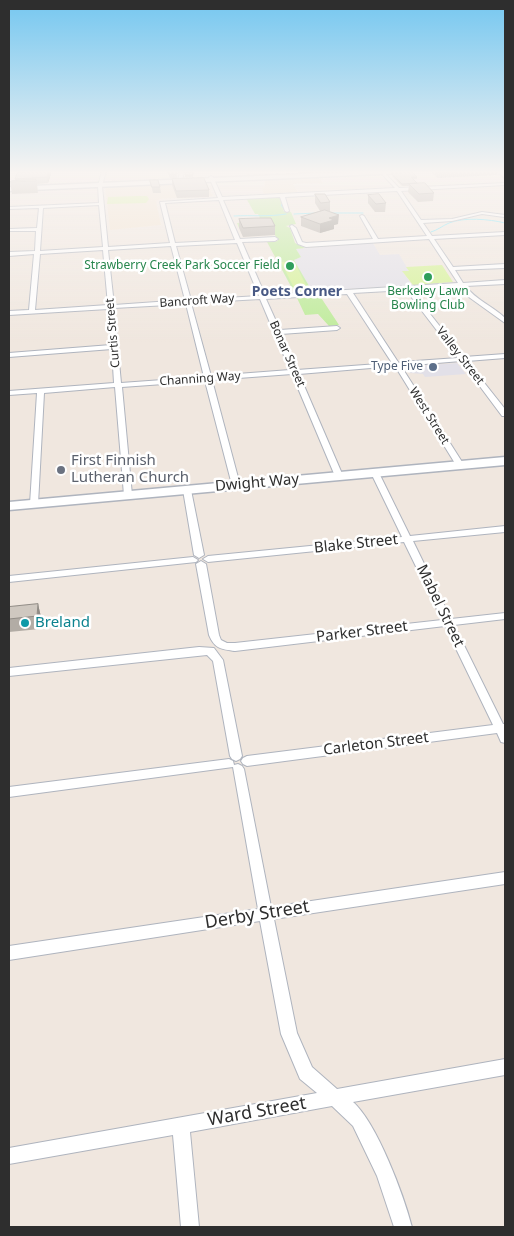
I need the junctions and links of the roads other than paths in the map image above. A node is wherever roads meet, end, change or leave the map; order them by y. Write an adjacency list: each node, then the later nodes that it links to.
1 (39, 229): 8 (street); 16 (street)
2 (104, 229): 15 (street, Curtis Street)
3 (168, 229): 14 (street)
4 (233, 229): 12 (street, Bonar Street)
5 (294, 229): 13 (street)
6 (369, 229): 13 (street)
7 (423, 229): 10 (street)
8 (9, 230)
9 (505, 233): 10 (street)
10 (429, 238): 13 (street); 19 (street)
11 (275, 239): 12 (street)
12 (238, 241): 14 (street); 23 (street, Bonar Street)
13 (376, 241)
14 (172, 245): 15 (street); 25 (street)
15 (105, 249): 16 (street); 26 (street, Curtis Street)
16 (37, 253): 17 (street); 27 (street)
17 (9, 254)
18 (505, 266): 19 (street)
19 (451, 269): 21 (street)
20 (505, 282): 21 (street, Bancroft Way)
21 (462, 284): 22 (street, Bancroft Way); 29 (street)
22 (349, 292): 23 (street, Bancroft Way); 36 (street, West Street)
23 (262, 297): 25 (street, Bancroft Way); 31 (street, Bonar Street)
24 (414, 297): 35 (street, Valley Street)
25 (188, 302): 26 (street, Bancroft Way); 38 (street)
26 (111, 307): 27 (street, Bancroft Way); 32 (street, Curtis Street)
27 (32, 312): 28 (street, Bancroft Way)
28 (9, 314)
29 (505, 321)
30 (337, 328): 31 (street)
31 (278, 332): 37 (street, Bonar Street)
32 (115, 347): 33 (street); 39 (street, Curtis Street)
33 (9, 355)
34 (505, 356): 35 (street, Channing Way)
35 (463, 359): 36 (street, Channing Way); 42 (street, Valley Street)
36 (396, 364): 37 (street, Channing Way); 44 (street, West Street)
37 (295, 372): 38 (street, Channing Way); 46 (street, Bonar Street)
38 (208, 379): 39 (street, Channing Way); 47 (street)
39 (118, 385): 40 (street, Channing Way); 49 (street, Curtis Street)
40 (41, 391): 41 (street, Channing Way); 50 (street)
41 (9, 393)
42 (505, 414)
43 (505, 461): 44 (main road, Dwight Way)
44 (460, 465): 45 (main road, Dwight Way)
45 (375, 473): 46 (main road, Dwight Way); 53 (street, Mabel Street)
46 (340, 476): 47 (main road, Dwight Way)
47 (236, 486): 48 (main road, Dwight Way)
48 (187, 490): 49 (main road, Dwight Way); 54 (street)
49 (128, 495): 50 (main road, Dwight Way)
50 (34, 504): 51 (main road, Dwight Way)
51 (9, 506)
52 (505, 529): 53 (street, Blake Street)
53 (408, 539): 54 (street, Blake Street); 57 (street, Mabel Street)
54 (200, 560): 55 (street, Blake Street); 58 (street)
55 (9, 579)
56 (505, 616): 57 (street, Parker Street)
57 (448, 622): 58 (street, Parker Street); 60 (street, Mabel Street)
58 (215, 648): 59 (street, Parker Street); 61 (street)
59 (9, 672)
60 (504, 732): 61 (street, Carleton Street)
61 (237, 762): 62 (street, Carleton Street); 64 (street)
62 (9, 792)
63 (505, 878): 64 (street, Derby Street)
64 (265, 914): 65 (street, Derby Street); 67 (street)
65 (9, 953)
66 (505, 1067): 67 (street, Ward Street)
67 (335, 1098): 68 (street, Ward Street); 71 (street)
68 (181, 1126): 69 (street, Ward Street); 70 (street)
69 (9, 1156)
70 (190, 1227)
71 (403, 1227)

